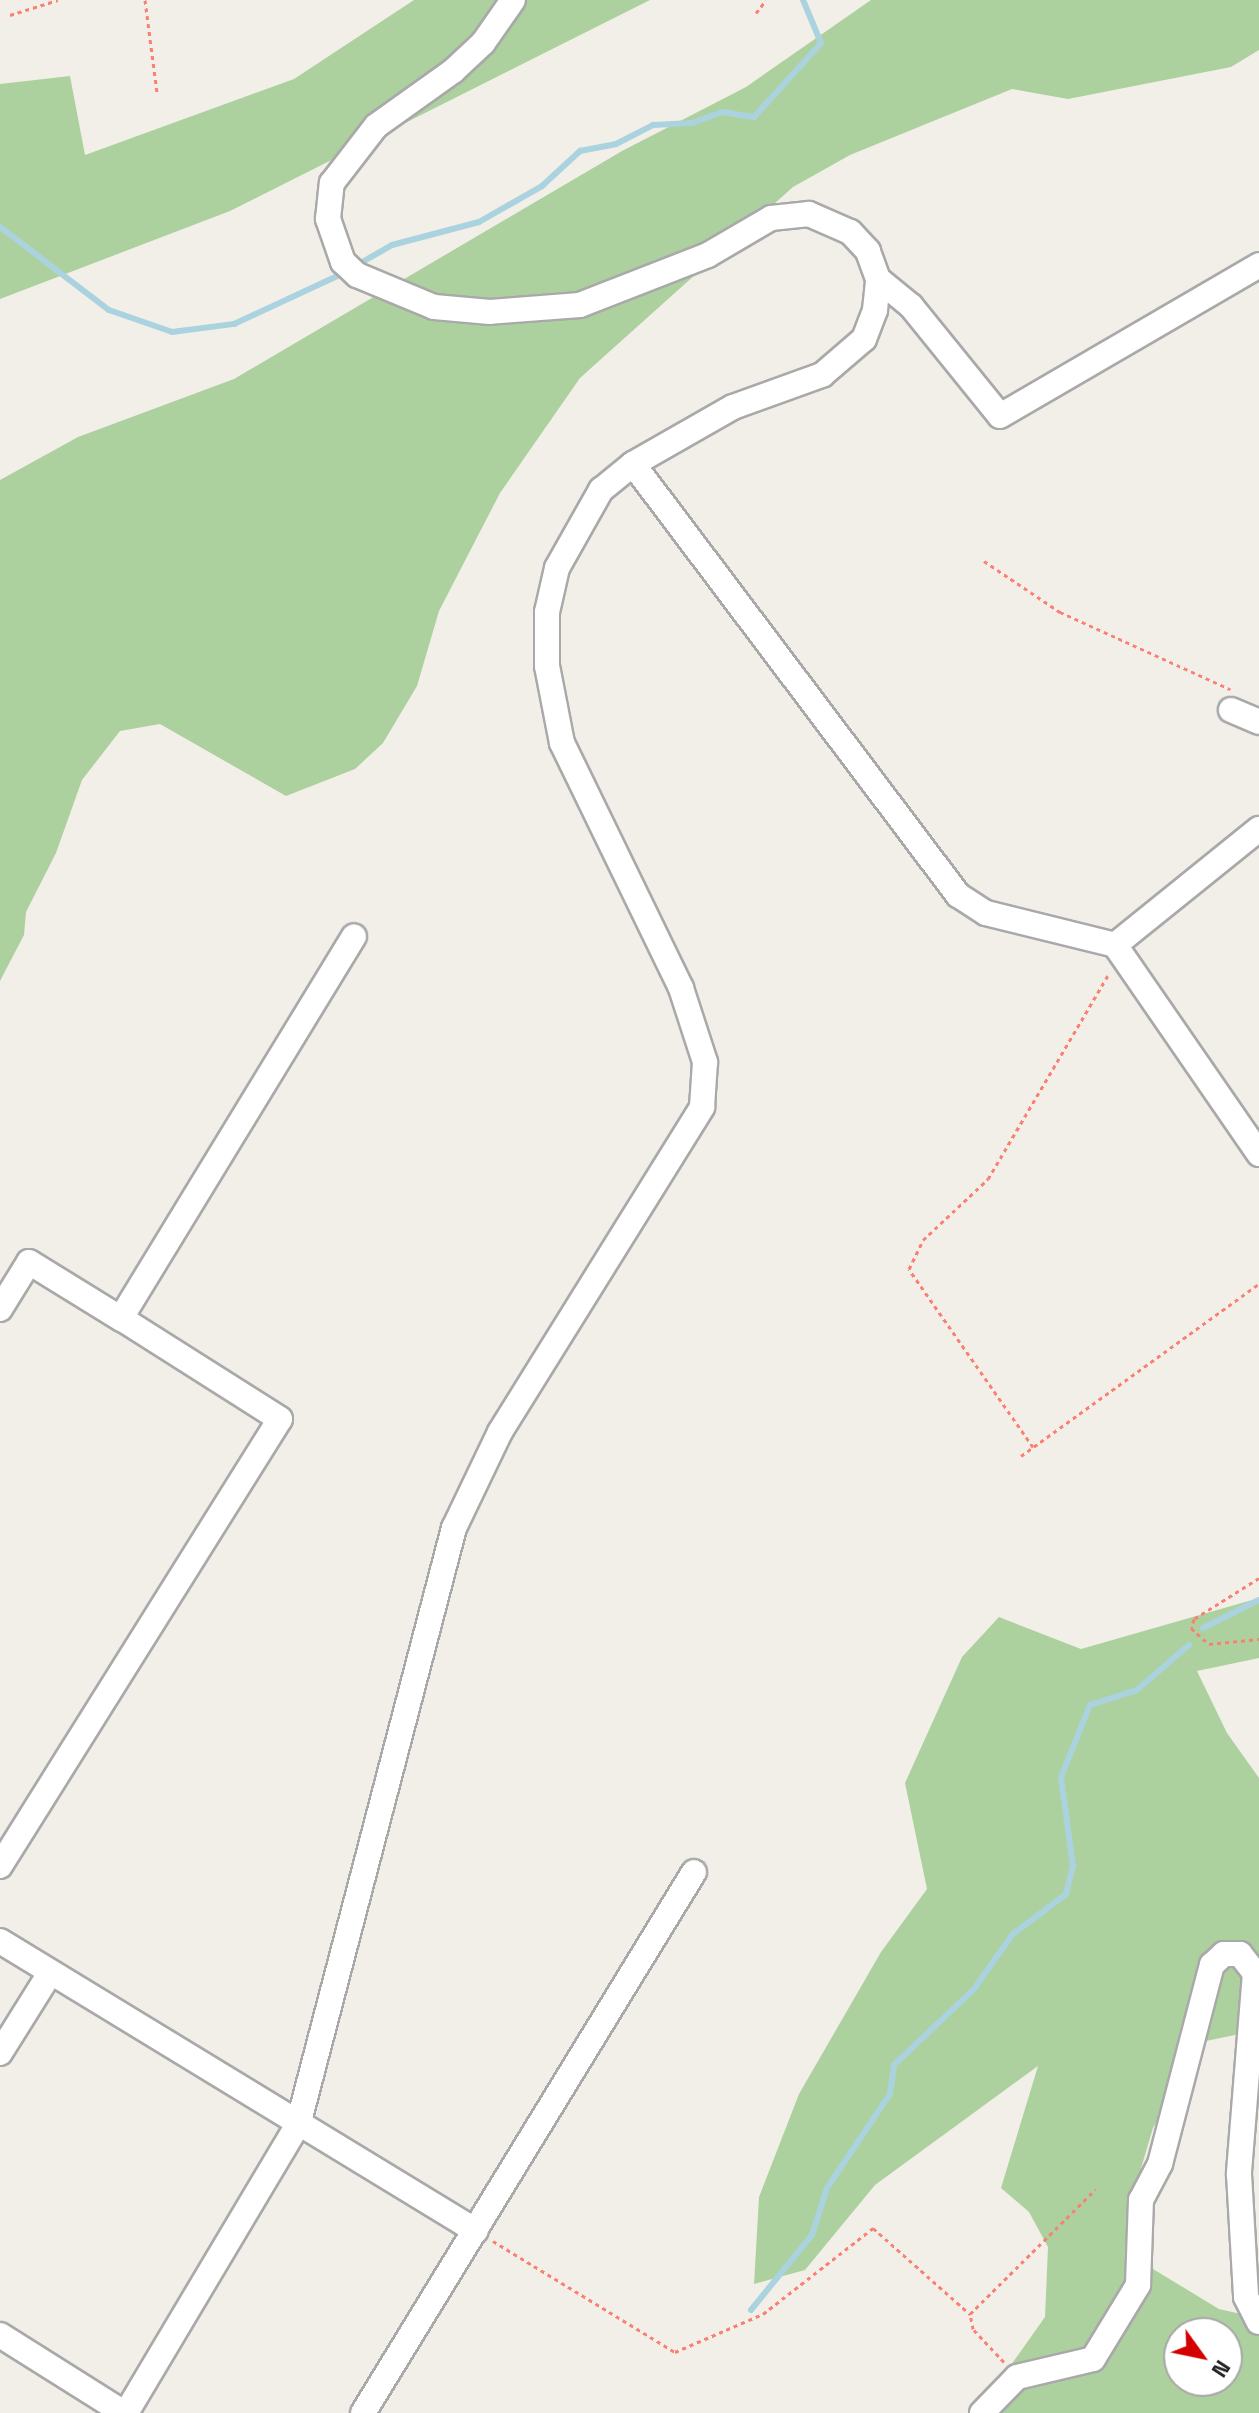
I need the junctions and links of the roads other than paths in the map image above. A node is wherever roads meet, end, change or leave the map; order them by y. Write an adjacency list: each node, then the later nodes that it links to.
1 (513, 0): 3 (street)
2 (1259, 265): 3 (street)
3 (878, 279): 4 (street)
4 (633, 464): 9 (street); 18 (street)
5 (1238, 703): 6 (street)
6 (1259, 722)
7 (1259, 829): 9 (street)
8 (354, 936): 12 (street)
9 (1120, 952): 10 (street)
10 (1259, 1154)
11 (0, 1309): 12 (street)
12 (123, 1320): 13 (street)
13 (0, 1866)
14 (694, 1872): 19 (street)
15 (0, 1941): 16 (street)
16 (50, 1973): 17 (street); 18 (street)
17 (0, 2053)
18 (298, 2125): 19 (street); 22 (street)
19 (476, 2231): 23 (street)
20 (1259, 2322): 24 (street)
21 (0, 2335): 22 (street)
22 (125, 2413)
23 (363, 2413)
24 (982, 2413)

